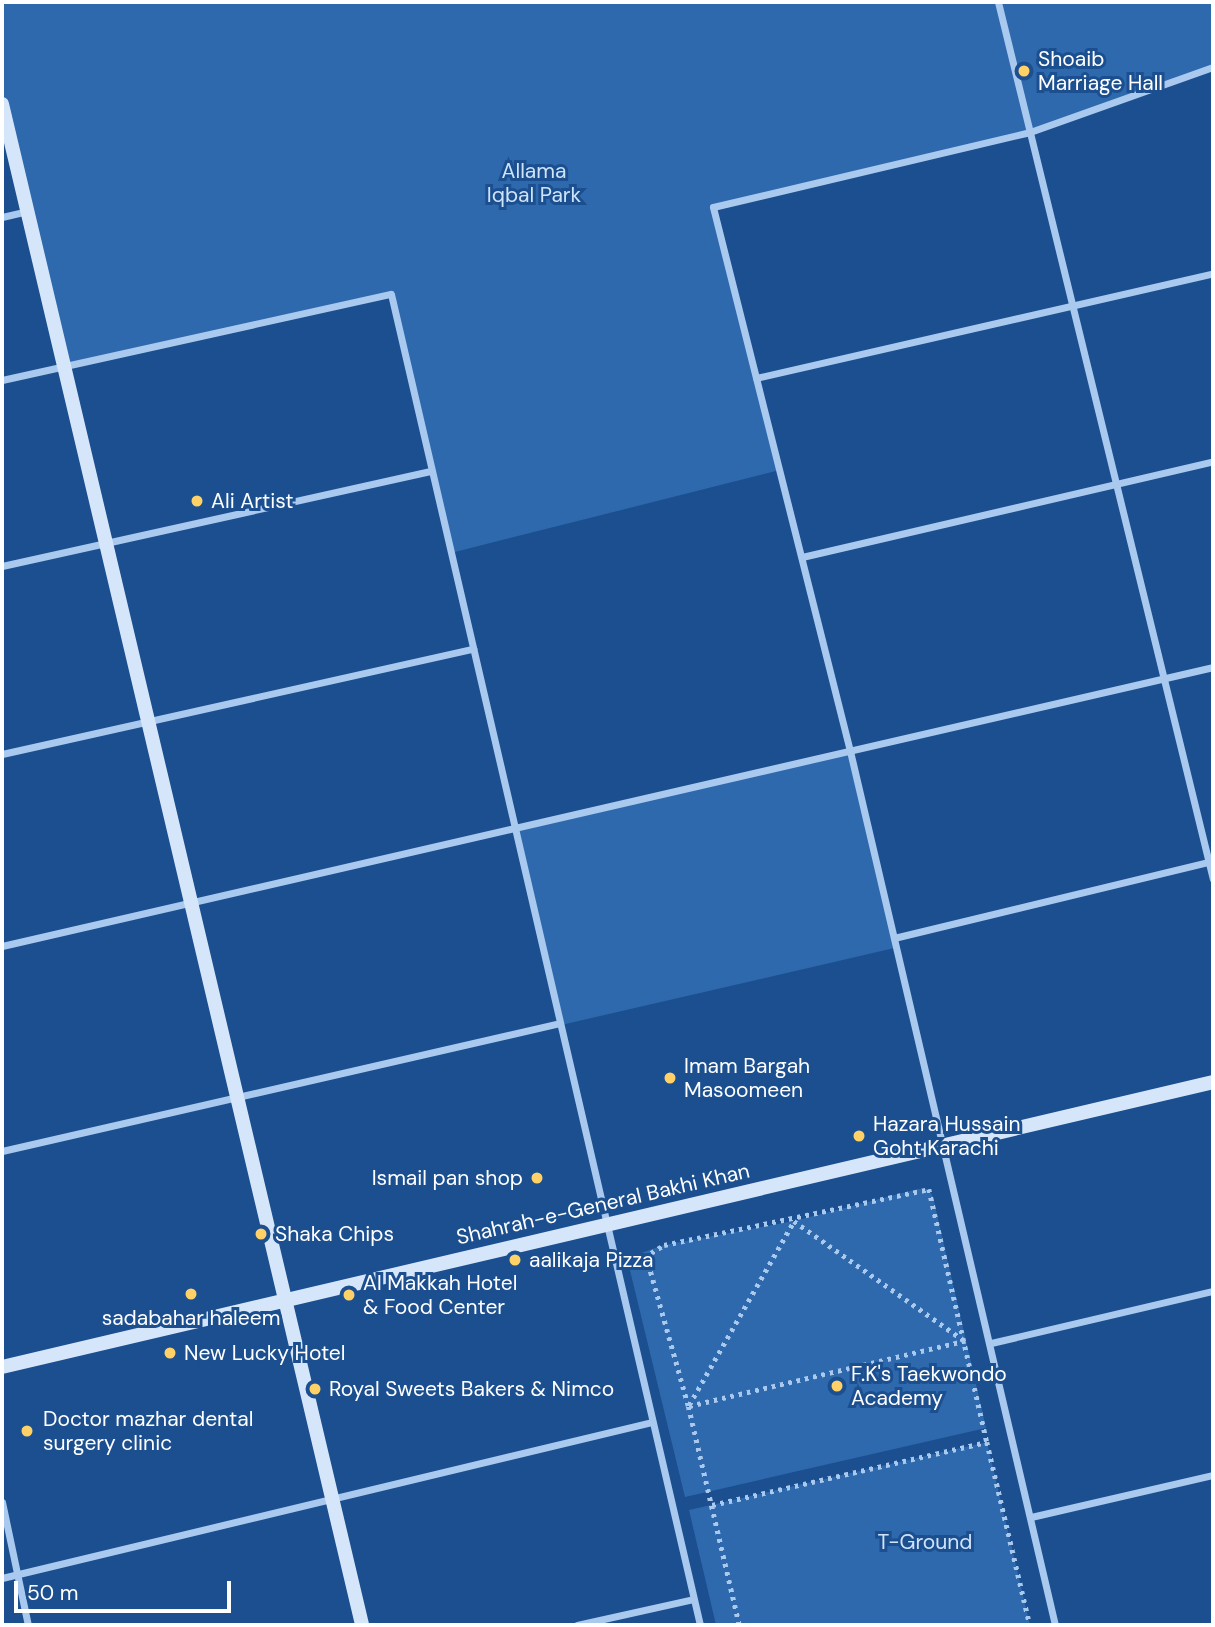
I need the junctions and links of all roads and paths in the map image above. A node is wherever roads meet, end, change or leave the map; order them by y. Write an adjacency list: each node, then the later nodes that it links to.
1 (998, 2): 4 (street)
2 (1213, 67): 4 (street)
3 (2, 104): 5 (street)
4 (1030, 132): 8 (street); 10 (street)
5 (27, 211): 6 (street); 9 (street)
6 (2, 217)
7 (1213, 273): 8 (street)
8 (1073, 307): 10 (street); 14 (street)
9 (64, 366): 11 (street); 13 (street); 15 (street)
10 (757, 378): 16 (street)
11 (2, 380)
12 (1213, 461): 14 (street)
13 (432, 471): 15 (street); 18 (street)
14 (1115, 482): 16 (street); 20 (street)
15 (106, 543): 17 (street); 21 (street)
16 (802, 558): 22 (street)
17 (2, 566)
18 (473, 649): 21 (street); 24 (street)
19 (1213, 667): 20 (street)
20 (1164, 678): 22 (street); 25 (street)
21 (148, 721): 23 (street); 27 (street)
22 (850, 751): 24 (street); 28 (street)
23 (2, 754)
24 (514, 828): 27 (street); 30 (street)
25 (1211, 862): 26 (street); 28 (street)
26 (1213, 879)
27 (191, 902): 29 (street); 32 (street)
28 (894, 938): 33 (street)
29 (2, 946)
30 (560, 1023): 32 (street); 36 (street)
31 (1213, 1082): 33 (street, Shahrah-e-General Bakhi Khan)
32 (237, 1097): 34 (street); 38 (street)
33 (942, 1146): 36 (street, Shahrah-e-General Bakhi Khan); 40 (street)
34 (2, 1151)
35 (794, 1221): 39 (path); 39 (path); 42 (path); 42 (path)
36 (607, 1225): 38 (street, Shahrah-e-General Bakhi Khan); 43 (street)
37 (1213, 1291): 40 (street)
38 (285, 1301): 41 (street, Shahrah-e-General Bakhi Khan); 46 (street)
39 (965, 1341): 42 (path); 44 (path)
40 (991, 1343): 49 (street)
41 (2, 1367)
42 (688, 1406): 48 (path)
43 (652, 1422): 46 (street); 52 (street)
44 (988, 1442): 48 (path); 58 (path)
45 (1213, 1475): 49 (street)
46 (332, 1499): 50 (street); 54 (street)
47 (2, 1502): 50 (street)
48 (712, 1505): 57 (path)
49 (1031, 1517): 59 (street)
50 (17, 1574): 51 (street); 53 (street)
51 (2, 1578)
52 (694, 1599): 55 (street); 56 (street)
53 (28, 1625)
54 (362, 1625)
55 (577, 1625)
56 (700, 1625)
57 (739, 1625)
58 (1030, 1625)
59 (1055, 1625)

